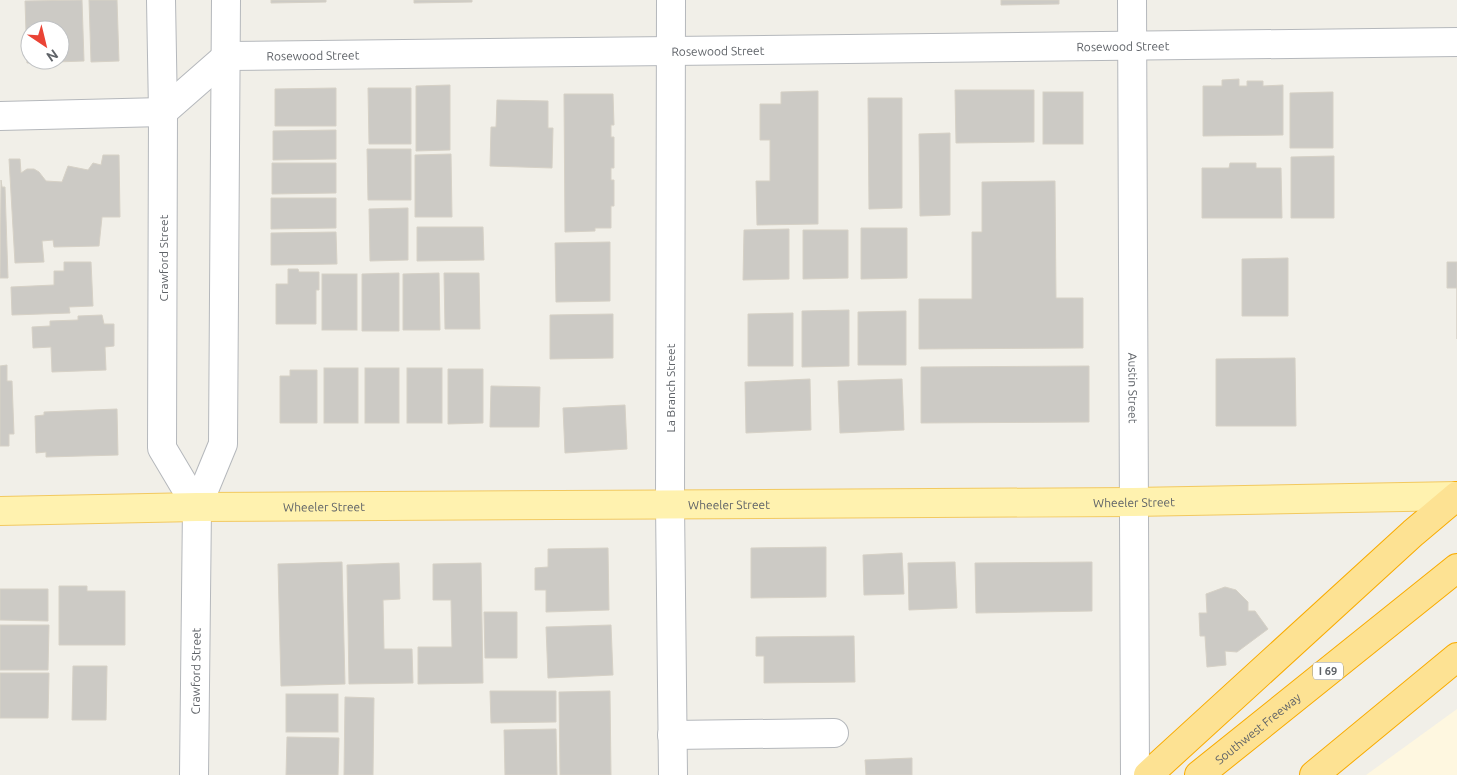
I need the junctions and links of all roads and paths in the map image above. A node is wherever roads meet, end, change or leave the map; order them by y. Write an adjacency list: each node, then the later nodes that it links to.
1 (161, 0): 9 (street, Crawford Street)
2 (226, 0): 8 (street, Crawford Street)
3 (671, 0): 7 (street, La Branch Street)
4 (1132, 0): 6 (street, Austin Street)
5 (1457, 42): 6 (street, Rosewood Street)
6 (1132, 45): 7 (street, Rosewood Street); 12 (street, Austin Street)
7 (672, 51): 8 (street, Rosewood Street); 13 (street, La Branch Street)
8 (227, 56): 9 (street); 14 (street, Crawford Street)
9 (163, 112): 10 (street); 14 (street, Crawford Street)
10 (0, 116)
11 (1457, 496): 12 (main road, Wheeler Street); 24 (highway)
12 (1134, 502): 13 (main road, Wheeler Street); 23 (street, Austin Street)
13 (670, 504): 14 (main road, Wheeler Street); 20 (street, La Branch Street)
14 (197, 507): 15 (main road, Wheeler Street); 21 (street, Crawford Street)
15 (0, 511)
16 (1457, 568): 25 (highway, Southwest Freeway / I 69)
17 (1457, 658): 26 (highway)
18 (1457, 678): 27 (highway)
19 (834, 733): 20 (street)
20 (672, 736): 22 (street, La Branch Street)
21 (194, 775)
22 (672, 775)
23 (1135, 775)
24 (1148, 775)
25 (1200, 775)
26 (1314, 775)
27 (1319, 775)

